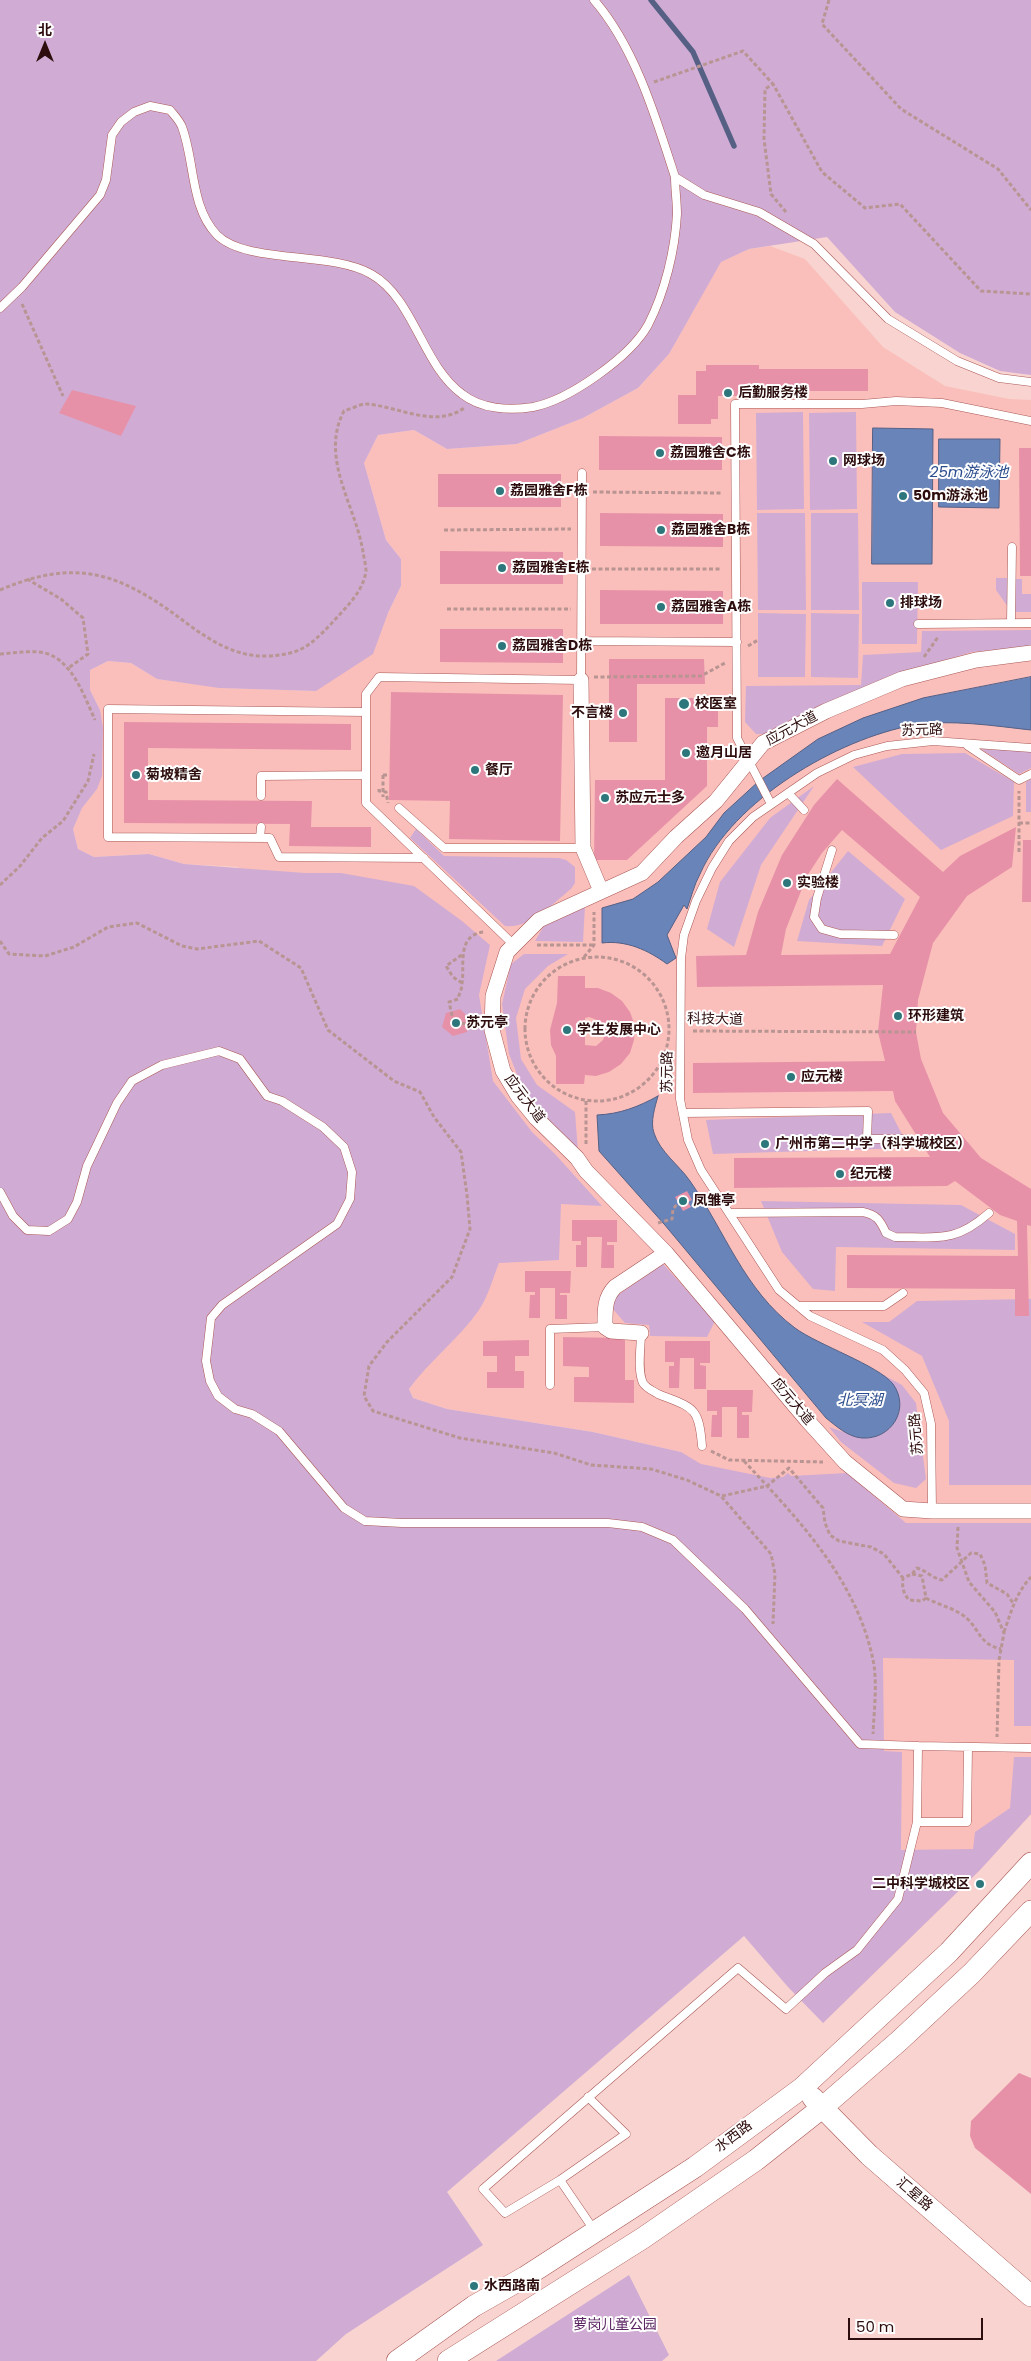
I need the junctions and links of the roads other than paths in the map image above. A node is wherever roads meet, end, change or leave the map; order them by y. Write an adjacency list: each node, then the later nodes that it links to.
1 (594, 0): 2 (lane)
2 (675, 177): 3 (lane); 4 (lane)
3 (0, 308)
4 (1031, 382)
5 (1031, 421): 12 (lane)
6 (582, 473): 11 (lane)
7 (1012, 547): 8 (lane)
8 (1011, 623): 9 (lane); 10 (lane)
9 (1031, 623)
10 (918, 624)
11 (581, 641): 12 (lane); 14 (lane)
12 (737, 642): 18 (lane)
13 (1031, 653): 18 (street, 应元大道)
14 (581, 680): 15 (lane); 28 (street)
15 (366, 712): 20 (lane); 27 (lane)
16 (966, 744): 17 (lane, 苏元路); 19 (lane); 21 (lane, 苏元路)
17 (1031, 748)
18 (748, 761): 23 (lane); 31 (street, 应元大道)
19 (1031, 774)
20 (366, 775): 22 (lane); 30 (lane)
21 (788, 792): 23 (lane, 苏元路); 25 (lane)
22 (261, 796)
23 (771, 804): 34 (lane, 苏元路)
24 (399, 808): 28 (lane)
25 (804, 810)
26 (260, 827): 27 (lane)
27 (260, 838): 30 (lane)
28 (583, 848): 31 (street)
29 (832, 850): 32 (lane)
30 (424, 858): 33 (lane)
31 (598, 893): 33 (street, 应元大道)
32 (894, 936)
33 (514, 945): 39 (street, 应元大道)
34 (683, 1113): 35 (lane); 37 (lane, 苏元路)
35 (908, 1139)
36 (0, 1192): 48 (lane)
37 (730, 1213): 38 (lane); 41 (lane, 苏元路)
38 (989, 1213)
39 (666, 1252): 42 (street); 46 (street, 应元大道)
40 (903, 1293): 41 (lane)
41 (798, 1306): 46 (lane, 苏元路)
42 (605, 1327): 43 (street); 44 (lane)
43 (642, 1333): 45 (lane)
44 (550, 1385)
45 (702, 1446)
46 (932, 1511): 47 (street, 应元大道)
47 (1031, 1511)
48 (918, 1746): 49 (lane); 51 (lane)
49 (968, 1747): 50 (lane); 51 (lane)
50 (1031, 1748)
51 (917, 1822): 55 (lane)
52 (1031, 1863): 54 (main road, 水西路)
53 (1031, 1911): 56 (main road)
54 (802, 2088): 56 (main road, 汇星路); 58 (main road, 水西路)
55 (588, 2097): 57 (lane); 57 (lane)
56 (823, 2107): 59 (main road, 汇星路); 61 (main road)
57 (560, 2180): 58 (lane)
58 (595, 2232): 60 (main road, 水西路)
59 (1031, 2296)
60 (397, 2361)
61 (448, 2361)

